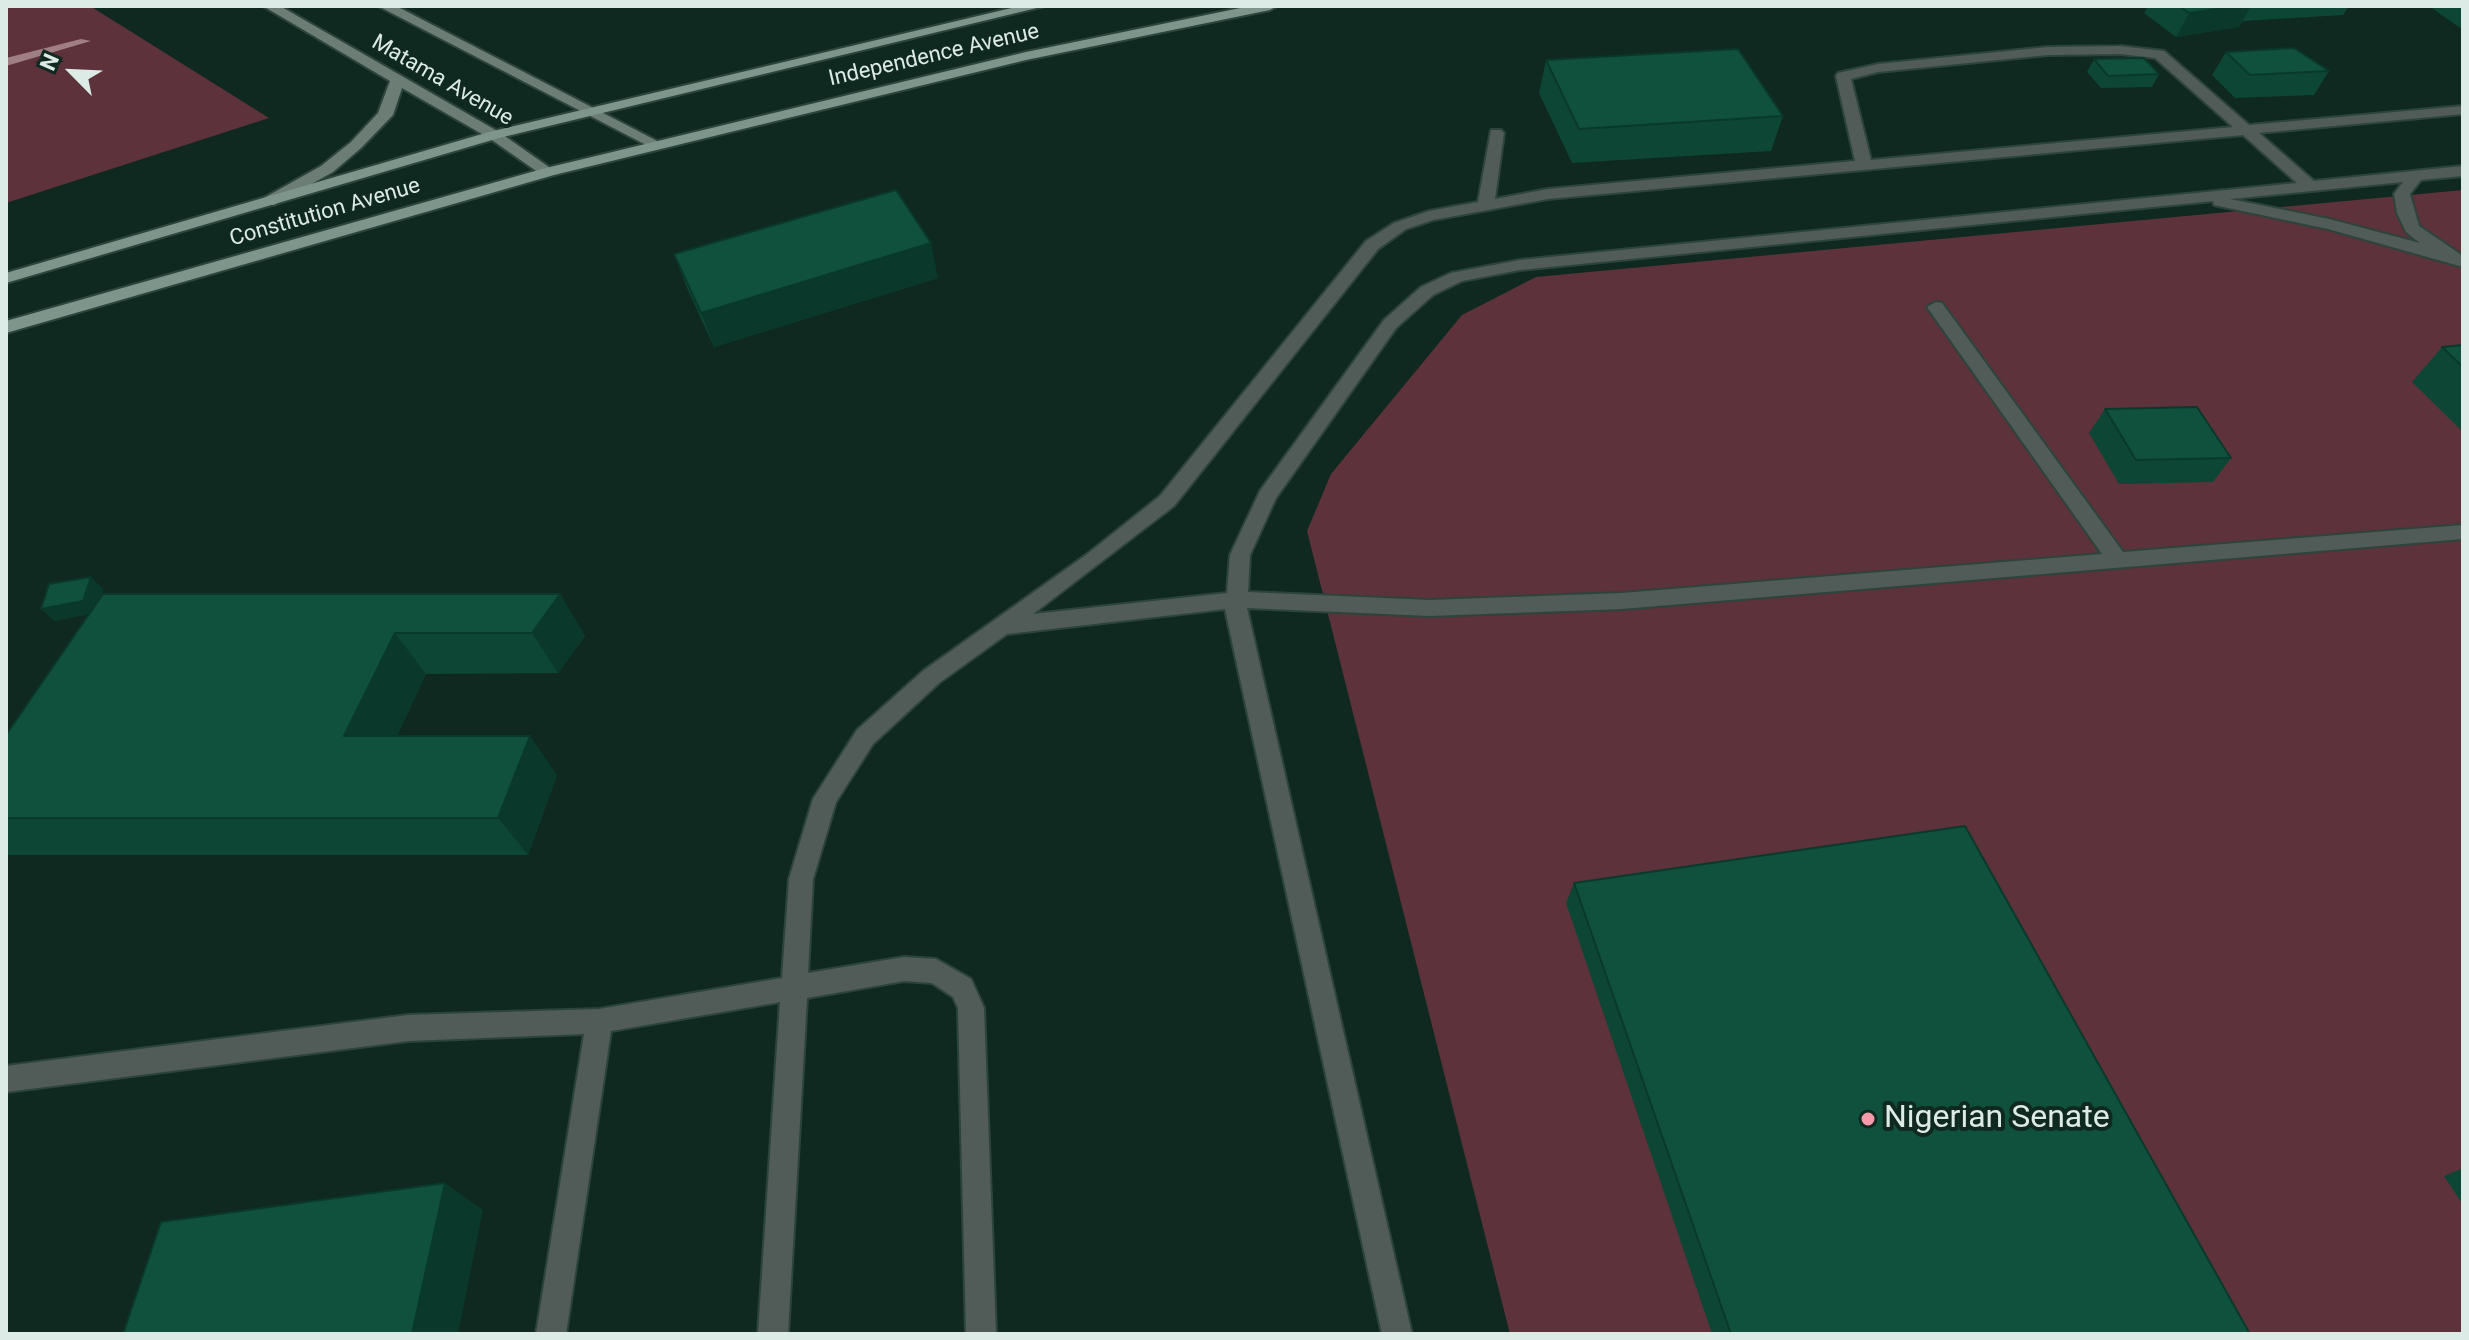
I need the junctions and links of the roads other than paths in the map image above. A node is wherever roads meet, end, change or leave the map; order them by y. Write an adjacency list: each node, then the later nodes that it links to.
1 (270, 6): 5 (main road, Matama Avenue)
2 (385, 6): 6 (main road, Matama Avenue)
3 (1038, 6): 6 (main road, Independence Avenue)
4 (1270, 6): 11 (main road, Independence Avenue)
5 (398, 80): 10 (main road, Matama Avenue); 18 (main road)
6 (591, 110): 10 (main road, Constitution Avenue); 11 (main road, Matama Avenue)
7 (2463, 110): 8 (lane)
8 (2243, 130): 12 (lane); 12 (lane); 16 (lane)
9 (1496, 133): 19 (lane)
10 (494, 135): 14 (main road, Matama Avenue); 18 (main road, Constitution Avenue)
11 (657, 145): 14 (main road, Constitution Avenue)
12 (1864, 165): 19 (lane)
13 (2463, 171): 15 (lane)
14 (548, 172): 23 (main road, Constitution Avenue)
15 (2416, 176): 16 (lane); 20 (lane)
16 (2308, 184): 17 (lane)
17 (2195, 198): 20 (lane); 26 (lane)
18 (268, 202): 21 (main road, Constitution Avenue)
19 (1486, 205): 27 (lane)
20 (2455, 259)
21 (6, 278)
22 (1936, 307): 25 (lane)
23 (6, 327)
24 (2463, 532): 25 (lane)
25 (2117, 560): 26 (lane)
26 (1236, 600): 27 (lane); 34 (lane)
27 (1001, 626): 28 (lane)
28 (797, 987): 29 (lane); 32 (lane); 33 (lane)
29 (599, 1021): 30 (lane); 31 (lane)
30 (6, 1079)
31 (551, 1334)
32 (773, 1334)
33 (981, 1334)
34 (1397, 1334)

